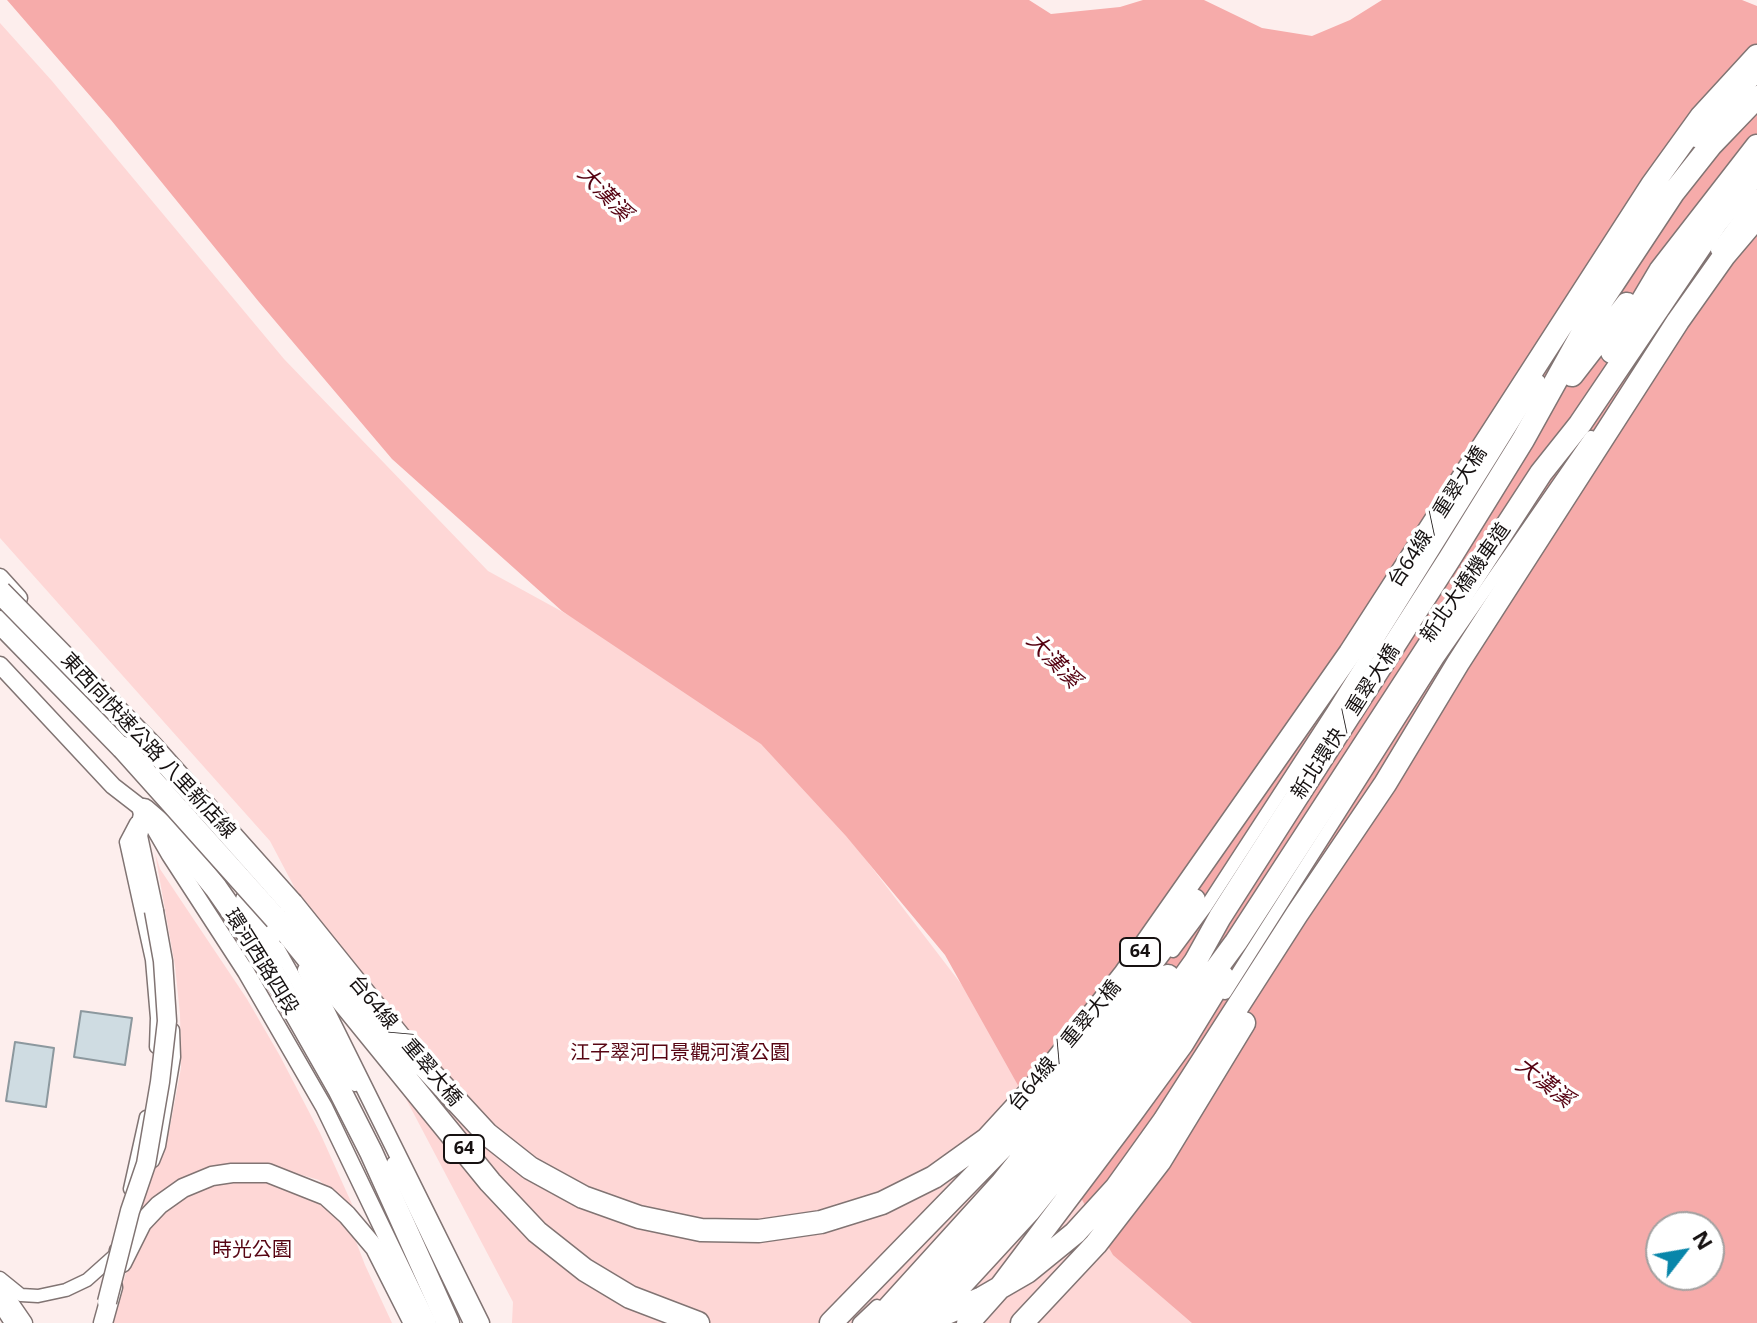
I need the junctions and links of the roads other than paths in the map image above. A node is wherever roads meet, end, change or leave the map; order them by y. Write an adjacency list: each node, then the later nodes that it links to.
1 (1757, 56): 19 (highway, 台64線／重翠大橋 / 64)
2 (1757, 77): 43 (street, 新北大橋機車道)
3 (1757, 97): 9 (highway, 新北環快／重翠大橋)
4 (1757, 135): 9 (highway)
5 (1757, 146): 10 (highway)
6 (1757, 172): 10 (highway, 新北環快／重翠大橋)
7 (1757, 196): 49 (street, 新北大橋機車道)
8 (1757, 217): 22 (highway)
9 (1523, 440): 23 (highway, 新北環快／重翠大橋)
10 (1541, 473): 25 (highway, 新北環快／重翠大橋)
11 (0, 577): 18 (main road, 環河西路四段)
12 (0, 592): 24 (highway, 東西向快速公路 八里新店線 / 64, bridge)
13 (0, 600): 18 (main road, 環河西路四段)
14 (0, 622): 17 (highway, 東西向快速公路 八里新店線 / 64)
15 (0, 637): 17 (highway)
16 (0, 665): 20 (main road, 環河西路四段)
17 (123, 748): 24 (highway, 東西向快速公路 八里新店線 / 64, bridge)
18 (165, 787): 20 (main road); 21 (main road, 環河西路四段)
19 (1252, 797): 24 (highway, 台64線／重翠大橋 / 64); 42 (highway)
20 (144, 810): 24 (highway); 26 (street); 26 (street); 29 (main road, bridge); 35 (main road, 環河西路四段)
21 (247, 900): 24 (highway); 40 (main road, 環河西路四段)
22 (1297, 914): 46 (highway); 50 (highway)
23 (1220, 917): 44 (highway); 45 (highway, 新北環快／重翠大橋)
24 (268, 938): 36 (street); 37 (highway); 38 (highway); 39 (street); 41 (highway, 台64線／重翠大橋 / 64)
25 (1236, 942): 47 (highway, 新北環快／重翠大橋); 48 (highway)
26 (115, 1255): 27 (street); 33 (street)
27 (0, 1278)
28 (0, 1288): 32 (main road)
29 (107, 1302): 33 (main road); 34 (main road, bridge)
30 (0, 1306): 31 (street)
31 (11, 1323)
32 (24, 1323)
33 (100, 1323)
34 (413, 1323)
35 (428, 1323)
36 (438, 1323)
37 (448, 1323)
38 (461, 1323)
39 (470, 1323)
40 (481, 1323)
41 (698, 1323)
42 (831, 1323)
43 (859, 1323)
44 (875, 1323)
45 (900, 1323)
46 (915, 1323)
47 (926, 1323)
48 (968, 1323)
49 (980, 1323)
50 (1022, 1323)

